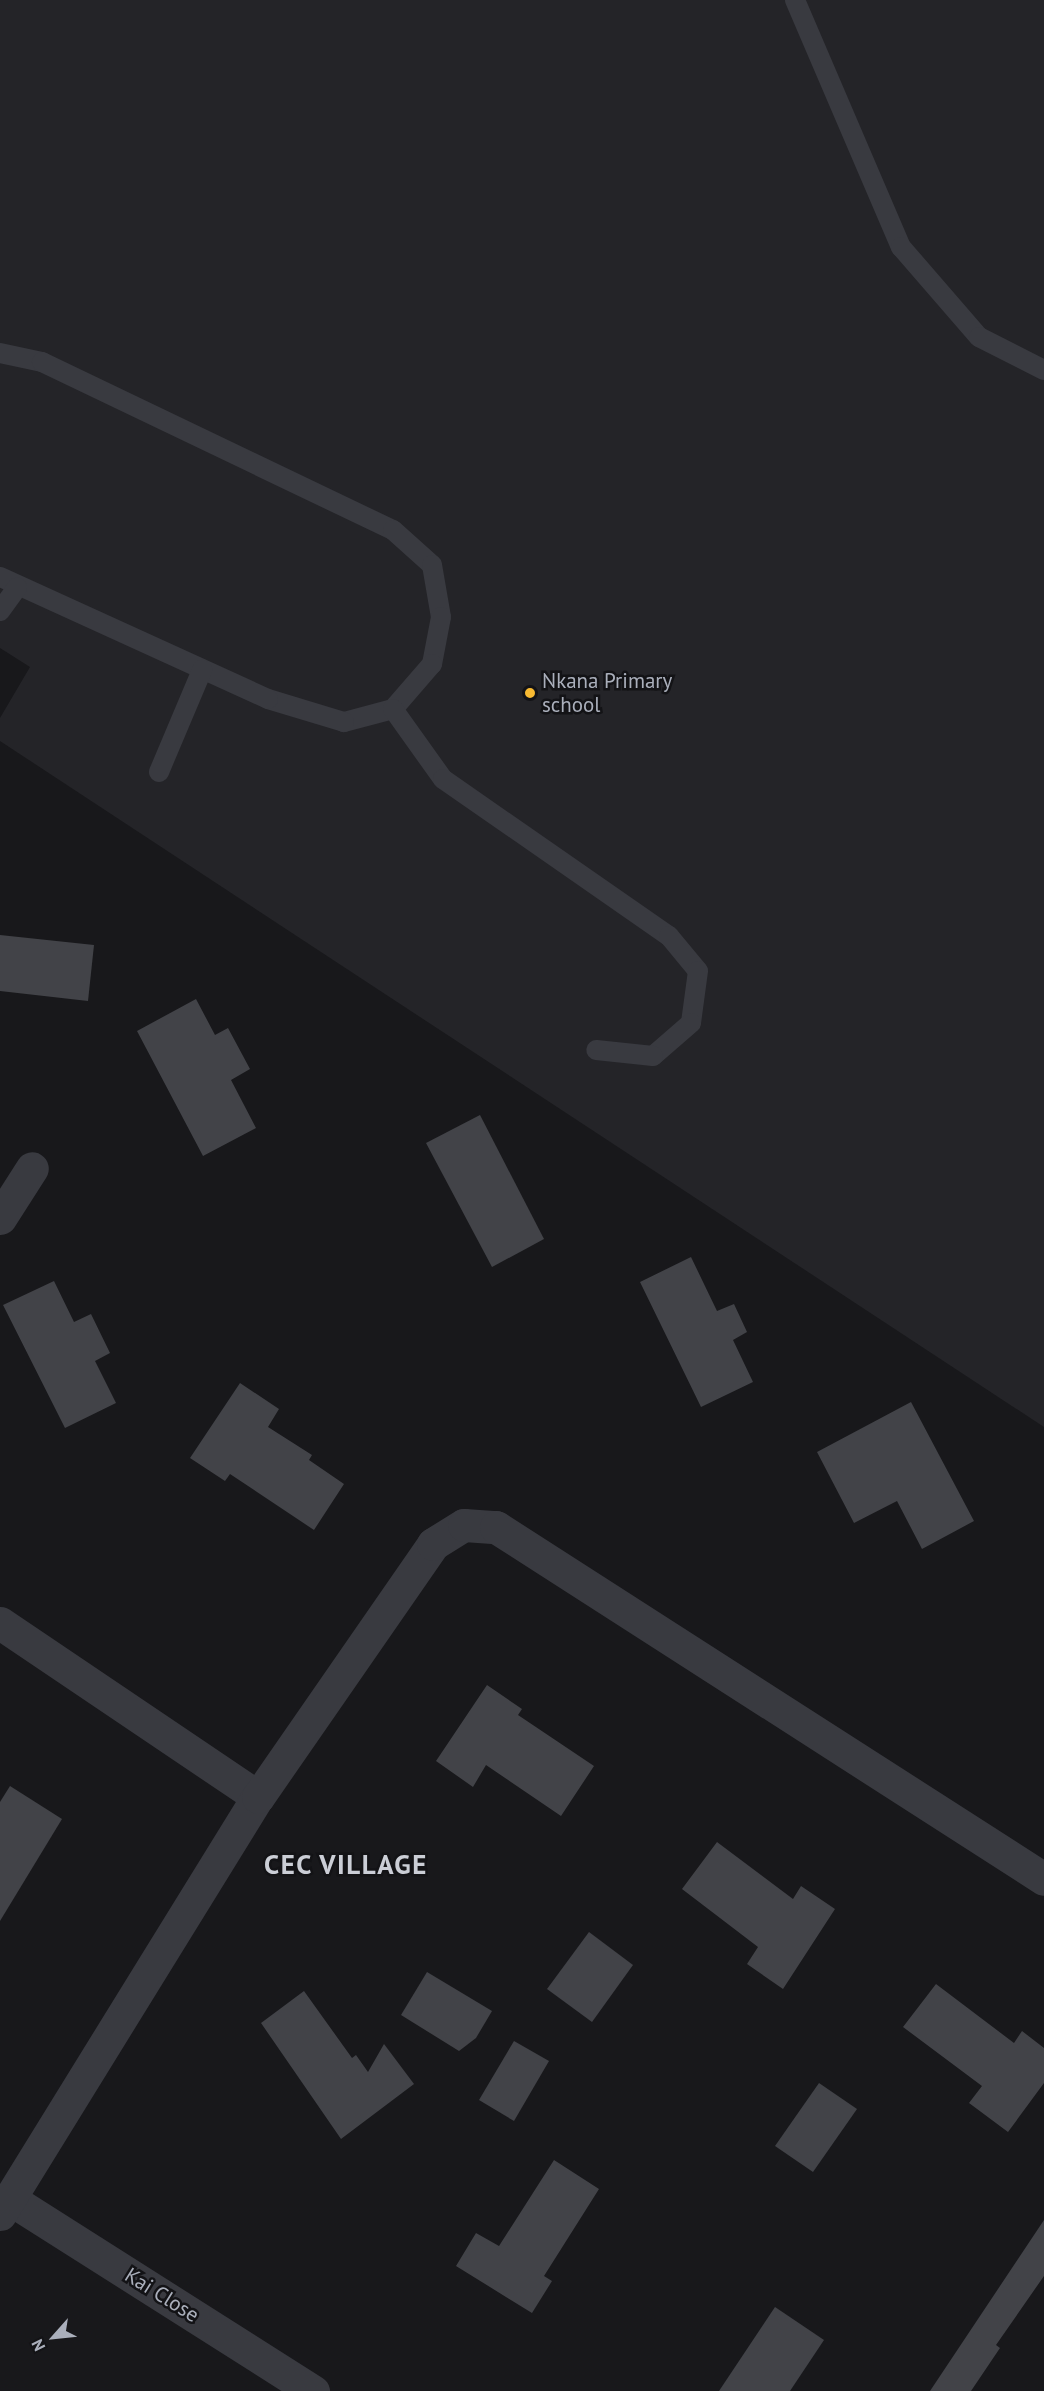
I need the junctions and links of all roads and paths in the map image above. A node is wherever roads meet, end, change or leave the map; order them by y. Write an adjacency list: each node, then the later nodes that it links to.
1 (795, 0): 3 (lane)
2 (0, 353): 8 (lane)
3 (1044, 370)
4 (0, 577): 5 (lane)
5 (17, 588): 6 (lane); 7 (lane)
6 (0, 611)
7 (202, 670): 8 (lane); 9 (lane)
8 (393, 709): 10 (lane)
9 (159, 772)
10 (596, 1050)
11 (32, 1168): 12 (street)
12 (0, 1218)
13 (0, 1623): 14 (street)
14 (258, 1797): 15 (street); 16 (street)
15 (1044, 1879)
16 (5, 2207): 17 (street, Kai Close)
17 (313, 2391)

